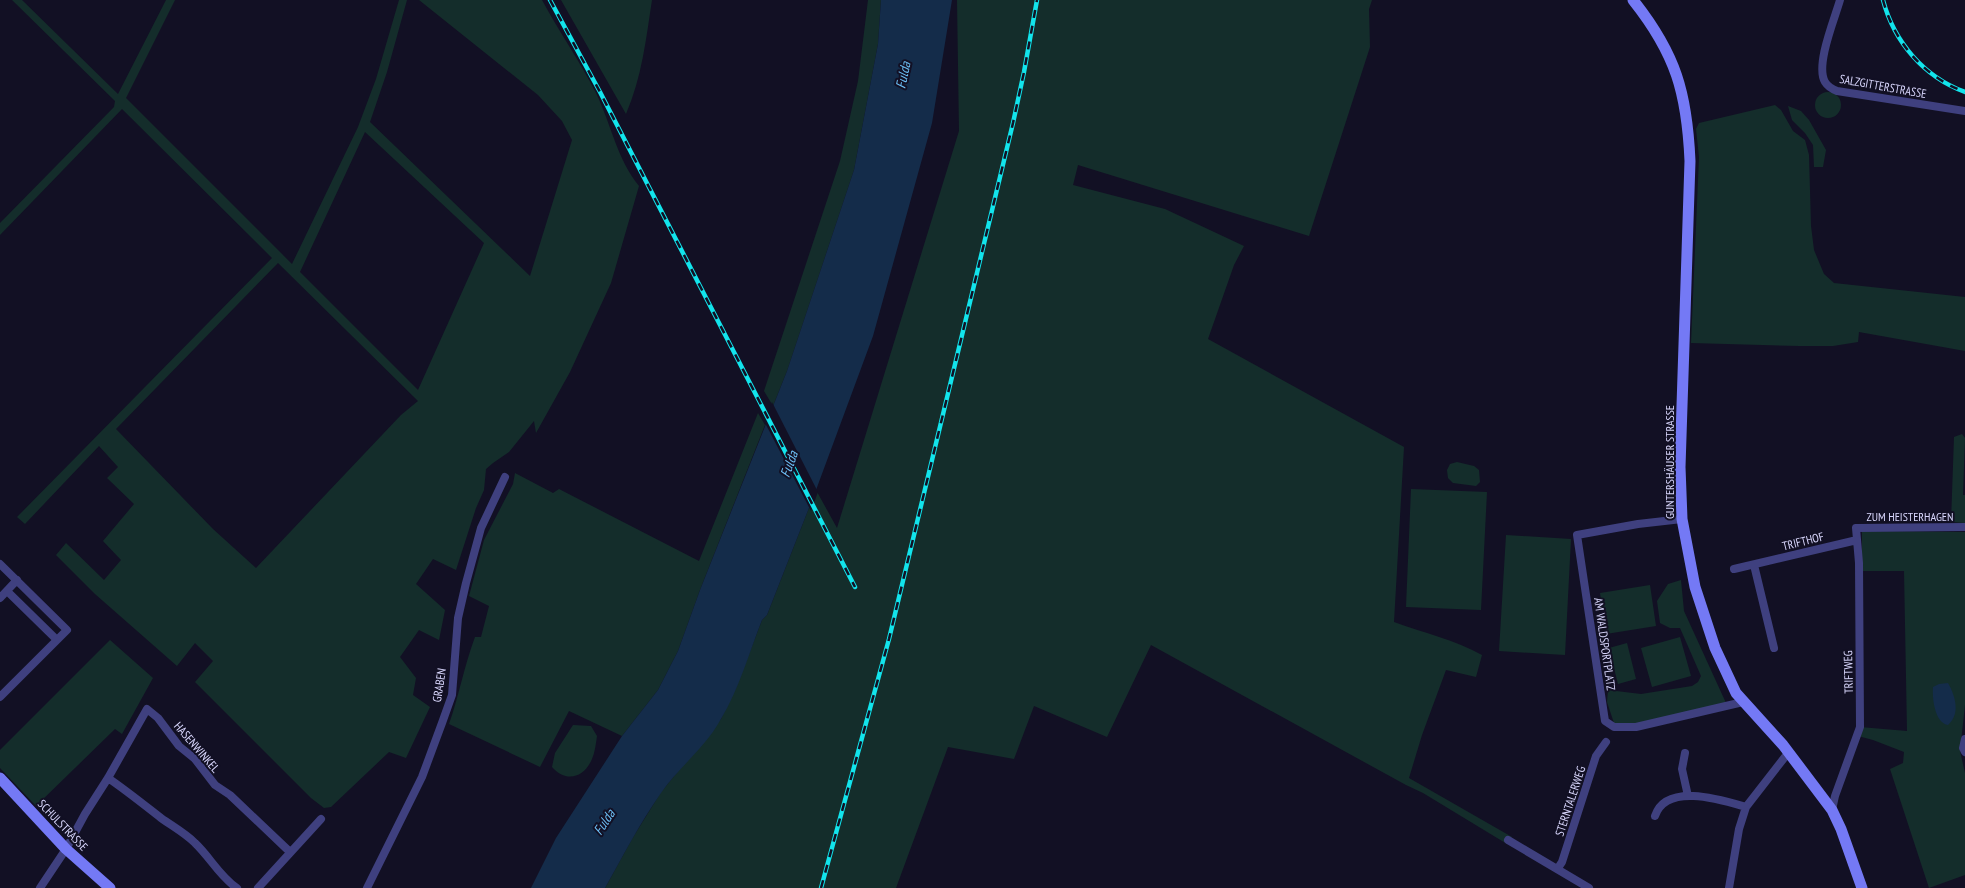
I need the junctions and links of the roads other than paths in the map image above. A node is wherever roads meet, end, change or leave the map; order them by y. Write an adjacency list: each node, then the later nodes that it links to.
1 (1633, 0): 5 (street, GUNTERSHÄUSER STRASSE)
2 (1840, 0): 3 (street, SALZGITTERSTRASSE)
3 (1965, 112)
4 (505, 477): 39 (street, GRABEN)
5 (1682, 519): 18 (street, GUNTERSHÄUSER STRASSE); 18 (street, AM WALDSPORTPLATZ)
6 (1965, 527): 7 (street, ZUM HEISTERHAGEN)
7 (1856, 528): 8 (street, TRIFTWEG)
8 (1857, 540): 10 (street, TRIFTHOF); 28 (street, TRIFTWEG)
9 (0, 564): 12 (street)
10 (1754, 565): 11 (street, TRIFTHOF); 16 (street)
11 (1734, 569)
12 (17, 580): 13 (street); 15 (street)
13 (7, 591): 14 (street); 15 (street)
14 (0, 598)
15 (57, 640): 17 (street)
16 (1774, 648)
17 (0, 697)
18 (1743, 702): 23 (street, GUNTERSHÄUSER STRASSE)
19 (1965, 739): 21 (street)
20 (1606, 742): 34 (street, STERNTALERWEG)
21 (1965, 752)
22 (1686, 753): 26 (street)
23 (1788, 753): 27 (street); 28 (street, GUNTERSHÄUSER STRASSE)
24 (0, 778): 32 (street, SCHULSTRASSE)
25 (108, 778): 32 (street, HASENWINKEL); 33 (street, HASENWINKEL); 37 (street)
26 (1688, 796): 27 (street); 29 (street)
27 (1746, 808): 41 (street)
28 (1832, 810): 42 (street, GUNTERSHÄUSER STRASSE)
29 (1655, 816)
30 (321, 819): 33 (street)
31 (1508, 840): 34 (street)
32 (66, 849): 35 (street, HASENWINKEL); 36 (street, SCHULSTRASSE)
33 (290, 852): 38 (street)
34 (1558, 868): 40 (street)
35 (40, 888)
36 (110, 888)
37 (237, 888)
38 (258, 888)
39 (368, 888)
40 (1590, 888)
41 (1729, 888)
42 (1862, 888)

